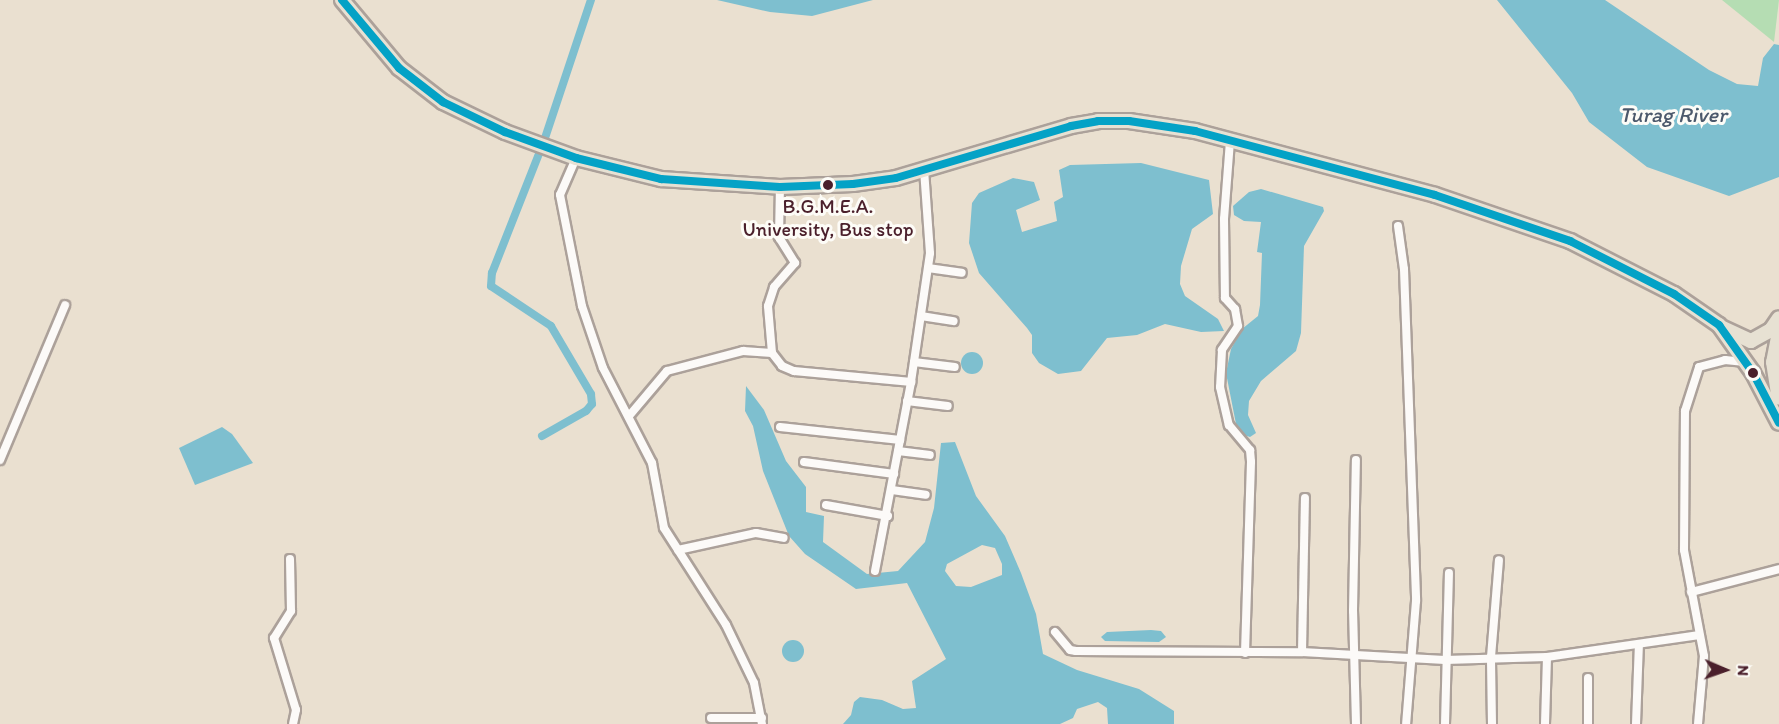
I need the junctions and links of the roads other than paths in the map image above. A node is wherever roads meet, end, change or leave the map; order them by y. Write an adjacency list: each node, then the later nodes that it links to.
1 (342, 0): 3 (highway)
2 (1230, 141): 4 (highway); 13 (highway); 50 (street)
3 (572, 156): 5 (highway); 23 (street)
4 (924, 170): 5 (highway); 7 (street)
5 (780, 187): 15 (street)
6 (1398, 226): 52 (street)
7 (928, 268): 8 (street); 10 (street)
8 (962, 273)
9 (65, 305): 29 (street)
10 (921, 316): 12 (street); 16 (street)
11 (1779, 318): 13 (highway)
12 (954, 321)
13 (1719, 325): 17 (highway)
14 (1779, 332): 20 (highway)
15 (772, 353): 19 (street); 23 (street)
16 (914, 362): 18 (street); 19 (street)
17 (1745, 362): 24 (highway); 45 (street)
18 (955, 367)
19 (911, 382): 21 (street)
20 (1779, 398)
21 (907, 401): 22 (street); 26 (street)
22 (948, 406)
23 (629, 416): 39 (street)
24 (1779, 423)
25 (780, 426): 26 (street)
26 (900, 440): 27 (street)
27 (898, 451): 28 (street); 32 (street)
28 (930, 455)
29 (0, 460)
30 (1356, 460): 51 (street)
31 (804, 462): 32 (street)
32 (894, 474): 33 (street)
33 (892, 490): 34 (street); 37 (street)
34 (926, 495)
35 (1305, 498): 49 (street)
36 (826, 505): 37 (street)
37 (888, 516): 43 (street)
38 (784, 538): 39 (street)
39 (678, 549): 58 (street)
40 (290, 559): 59 (street)
41 (1499, 560): 53 (street)
42 (1779, 569): 45 (street)
43 (875, 571)
44 (1449, 573): 55 (street)
45 (1691, 592): 47 (street)
46 (1055, 632): 50 (street)
47 (1699, 634): 48 (street); 67 (street)
48 (1639, 644): 54 (street); 66 (street)
49 (1302, 652): 50 (street); 51 (street)
50 (1245, 653)
51 (1354, 655): 52 (street); 60 (street)
52 (1414, 656): 55 (street); 61 (street)
53 (1491, 657): 54 (street); 55 (street); 63 (street)
54 (1546, 657): 64 (street)
55 (1445, 660): 62 (street)
56 (1588, 678): 65 (street)
57 (711, 718): 58 (street)
58 (762, 721)
59 (293, 724)
60 (1356, 724)
61 (1406, 724)
62 (1445, 724)
63 (1492, 724)
64 (1545, 724)
65 (1588, 724)
66 (1636, 724)
67 (1698, 724)

